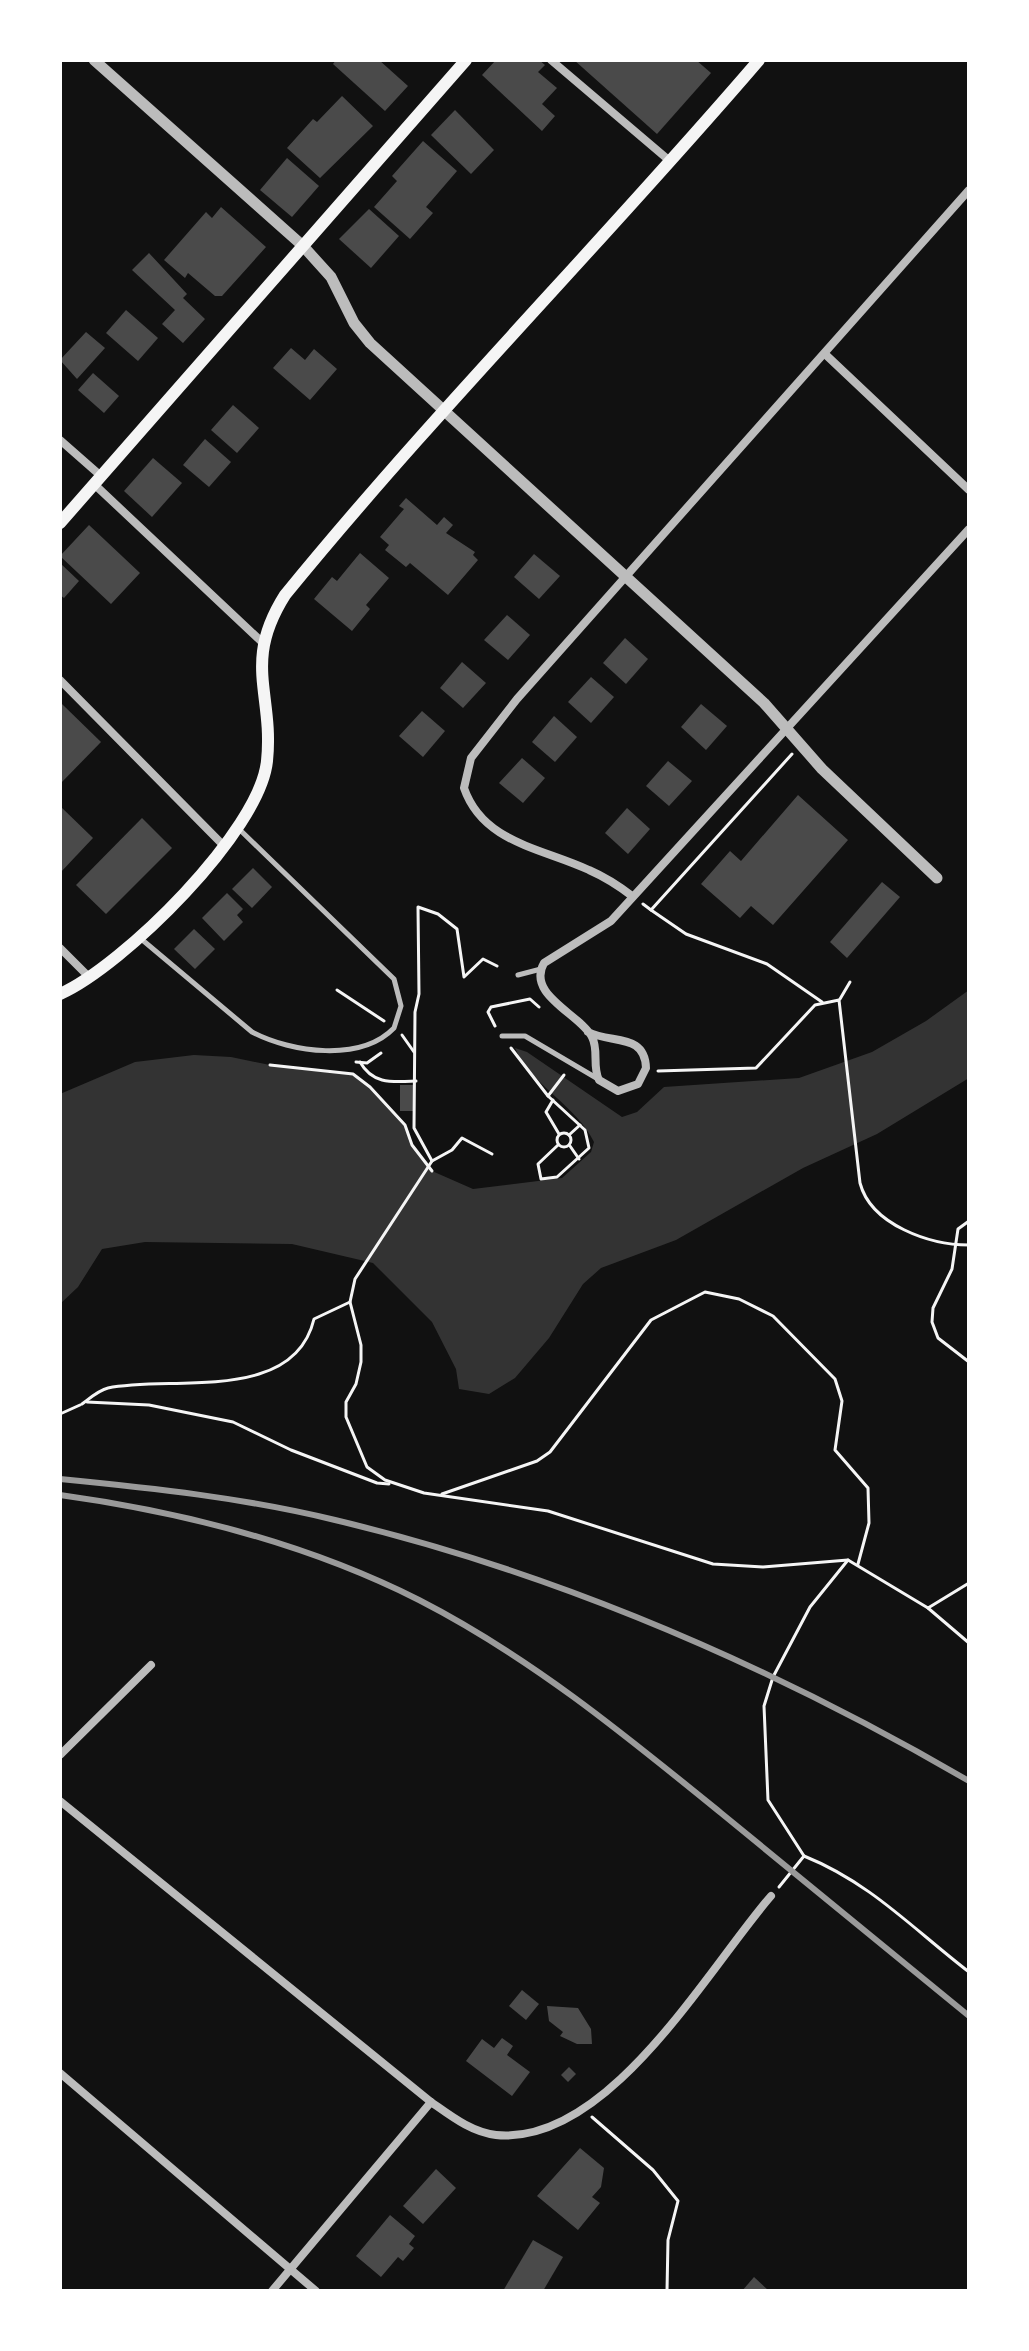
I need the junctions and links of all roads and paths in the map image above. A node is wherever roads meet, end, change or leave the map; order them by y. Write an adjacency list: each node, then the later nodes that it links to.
1 (94, 60): 7 (street)
2 (466, 60): 7 (main road)
3 (551, 60): 5 (street)
4 (759, 60): 5 (main road)
5 (671, 162): 9 (main road)
6 (969, 190): 8 (street)
7 (303, 246): 9 (street); 11 (main road)
8 (825, 354): 12 (street); 15 (street)
9 (444, 410): 15 (street); 16 (main road)
10 (60, 440): 11 (street)
11 (97, 480): 13 (main road); 16 (street)
12 (969, 490)
13 (60, 523)
14 (969, 529): 18 (street)
15 (629, 577): 18 (street); 23 (street)
16 (263, 643): 20 (main road)
17 (60, 680): 21 (street)
18 (785, 729): 19 (street); 23 (street)
19 (800, 745): 22 (street); 24 (path)
20 (238, 828): 21 (main road); 36 (lane)
21 (224, 846): 25 (main road)
22 (937, 878)
23 (632, 896): 24 (path); 28 (street)
24 (651, 910): 35 (path)
25 (140, 938): 30 (main road); 36 (lane)
26 (60, 948): 30 (street)
27 (497, 966): 39 (path)
28 (541, 969): 29 (lane); 37 (street)
29 (518, 975)
30 (90, 978): 33 (main road)
31 (850, 982): 34 (path)
32 (337, 990): 36 (path)
33 (60, 994)
34 (839, 1000): 35 (path); 57 (path)
35 (823, 1003): 42 (path)
36 (394, 1028): 39 (path)
37 (588, 1032): 42 (street); 44 (street)
38 (502, 1036): 44 (lane)
39 (416, 1053): 45 (path)
40 (360, 1062): 45 (path)
41 (270, 1065): 55 (path)
42 (646, 1071): 44 (street)
43 (562, 1078): 46 (path)
44 (599, 1080)
45 (416, 1081): 54 (path)
46 (553, 1100): 47 (path); 48 (path)
47 (580, 1125): 49 (path); 53 (path)
48 (559, 1135): 49 (path); 50 (path)
49 (569, 1135): 51 (path)
50 (558, 1145): 51 (path); 53 (path)
51 (570, 1145): 53 (path)
52 (492, 1154): 54 (path)
53 (579, 1159)
54 (431, 1162): 59 (path)
55 (432, 1171)
56 (969, 1221): 57 (path)
57 (955, 1245): 58 (path); 60 (path)
58 (968, 1246)
59 (350, 1302): 61 (path); 63 (path)
60 (969, 1362)
61 (82, 1404): 62 (path); 63 (path)
62 (60, 1414)
63 (392, 1484): 64 (path)
64 (434, 1495): 65 (path); 66 (path)
65 (848, 1560): 66 (path); 73 (path)
66 (858, 1564): 68 (path)
67 (969, 1583): 68 (path)
68 (928, 1608): 69 (path)
69 (969, 1643)
70 (151, 1665): 71 (street)
71 (60, 1755)
72 (60, 1801): 77 (street)
73 (804, 1856): 74 (path); 75 (path)
74 (771, 1896): 78 (street)
75 (969, 1972)
76 (60, 2073): 79 (street)
77 (431, 2102): 78 (street); 79 (street)
78 (584, 2111): 82 (path)
79 (292, 2270): 80 (street); 81 (street)
80 (272, 2291)
81 (316, 2291)
82 (667, 2291)

